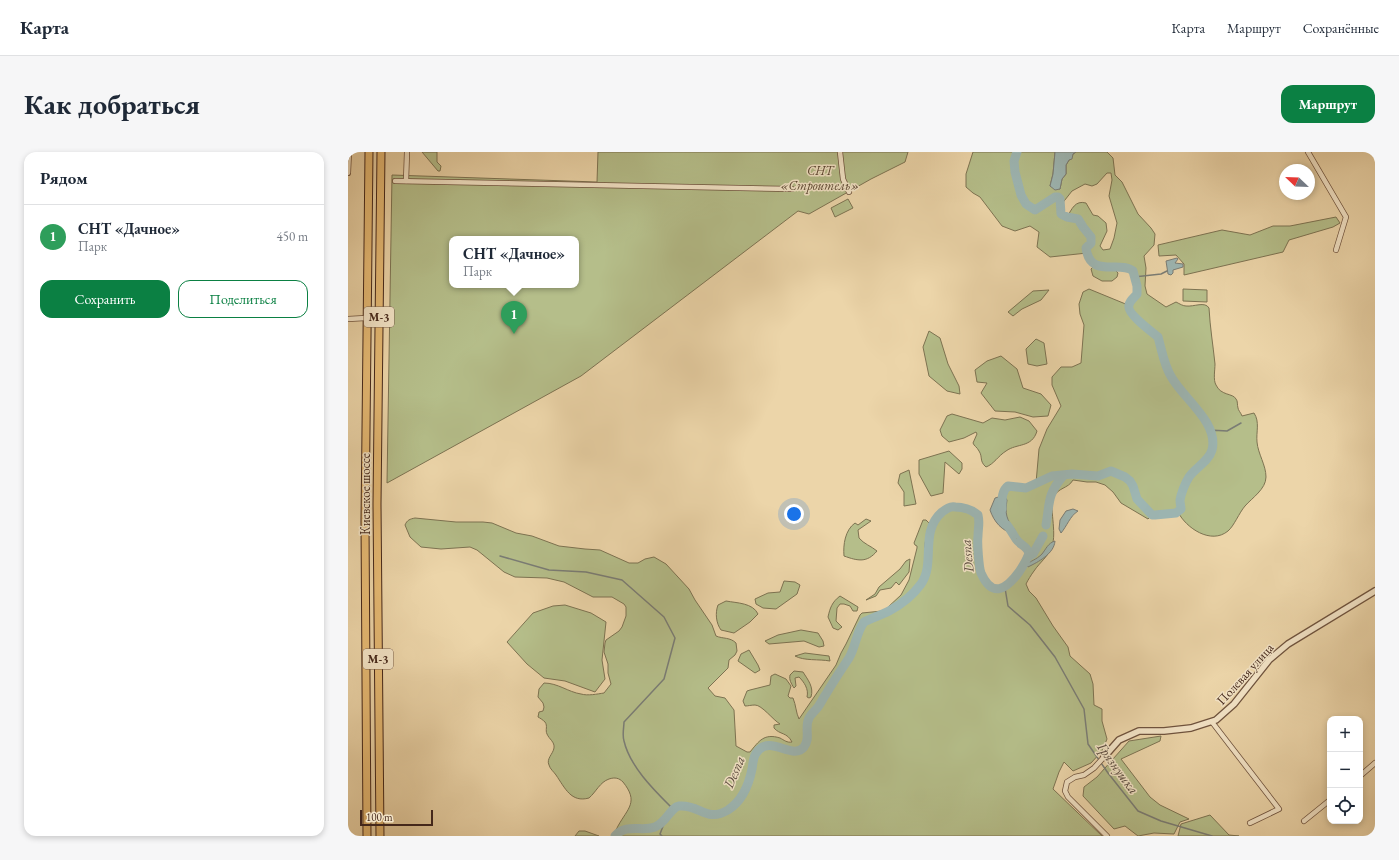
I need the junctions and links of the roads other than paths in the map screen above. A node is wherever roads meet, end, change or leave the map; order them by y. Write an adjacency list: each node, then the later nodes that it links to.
1 (349, 152): 7 (street)
2 (369, 152): 13 (highway, Киевское шоссе / М-3)
3 (381, 152): 24 (highway, Киевское шоссе / М-3)
4 (407, 152): 9 (street)
5 (840, 152): 11 (street)
6 (1308, 152): 12 (street)
7 (348, 173)
8 (395, 181): 9 (street)
9 (406, 181): 10 (street)
10 (792, 189)
11 (849, 192)
12 (1336, 250)
13 (366, 318): 14 (street); 23 (highway, Киевское шоссе / М-3)
14 (348, 319)
15 (1375, 591): 16 (street, Полевая улица)
16 (1212, 722): 17 (street, Полевая улица); 22 (street)
17 (1104, 757): 25 (street)
18 (1375, 763): 19 (street)
19 (1363, 773)
20 (1327, 802): 21 (street)
21 (1304, 821)
22 (1250, 823)
23 (367, 836)
24 (380, 836)
25 (1107, 836)

